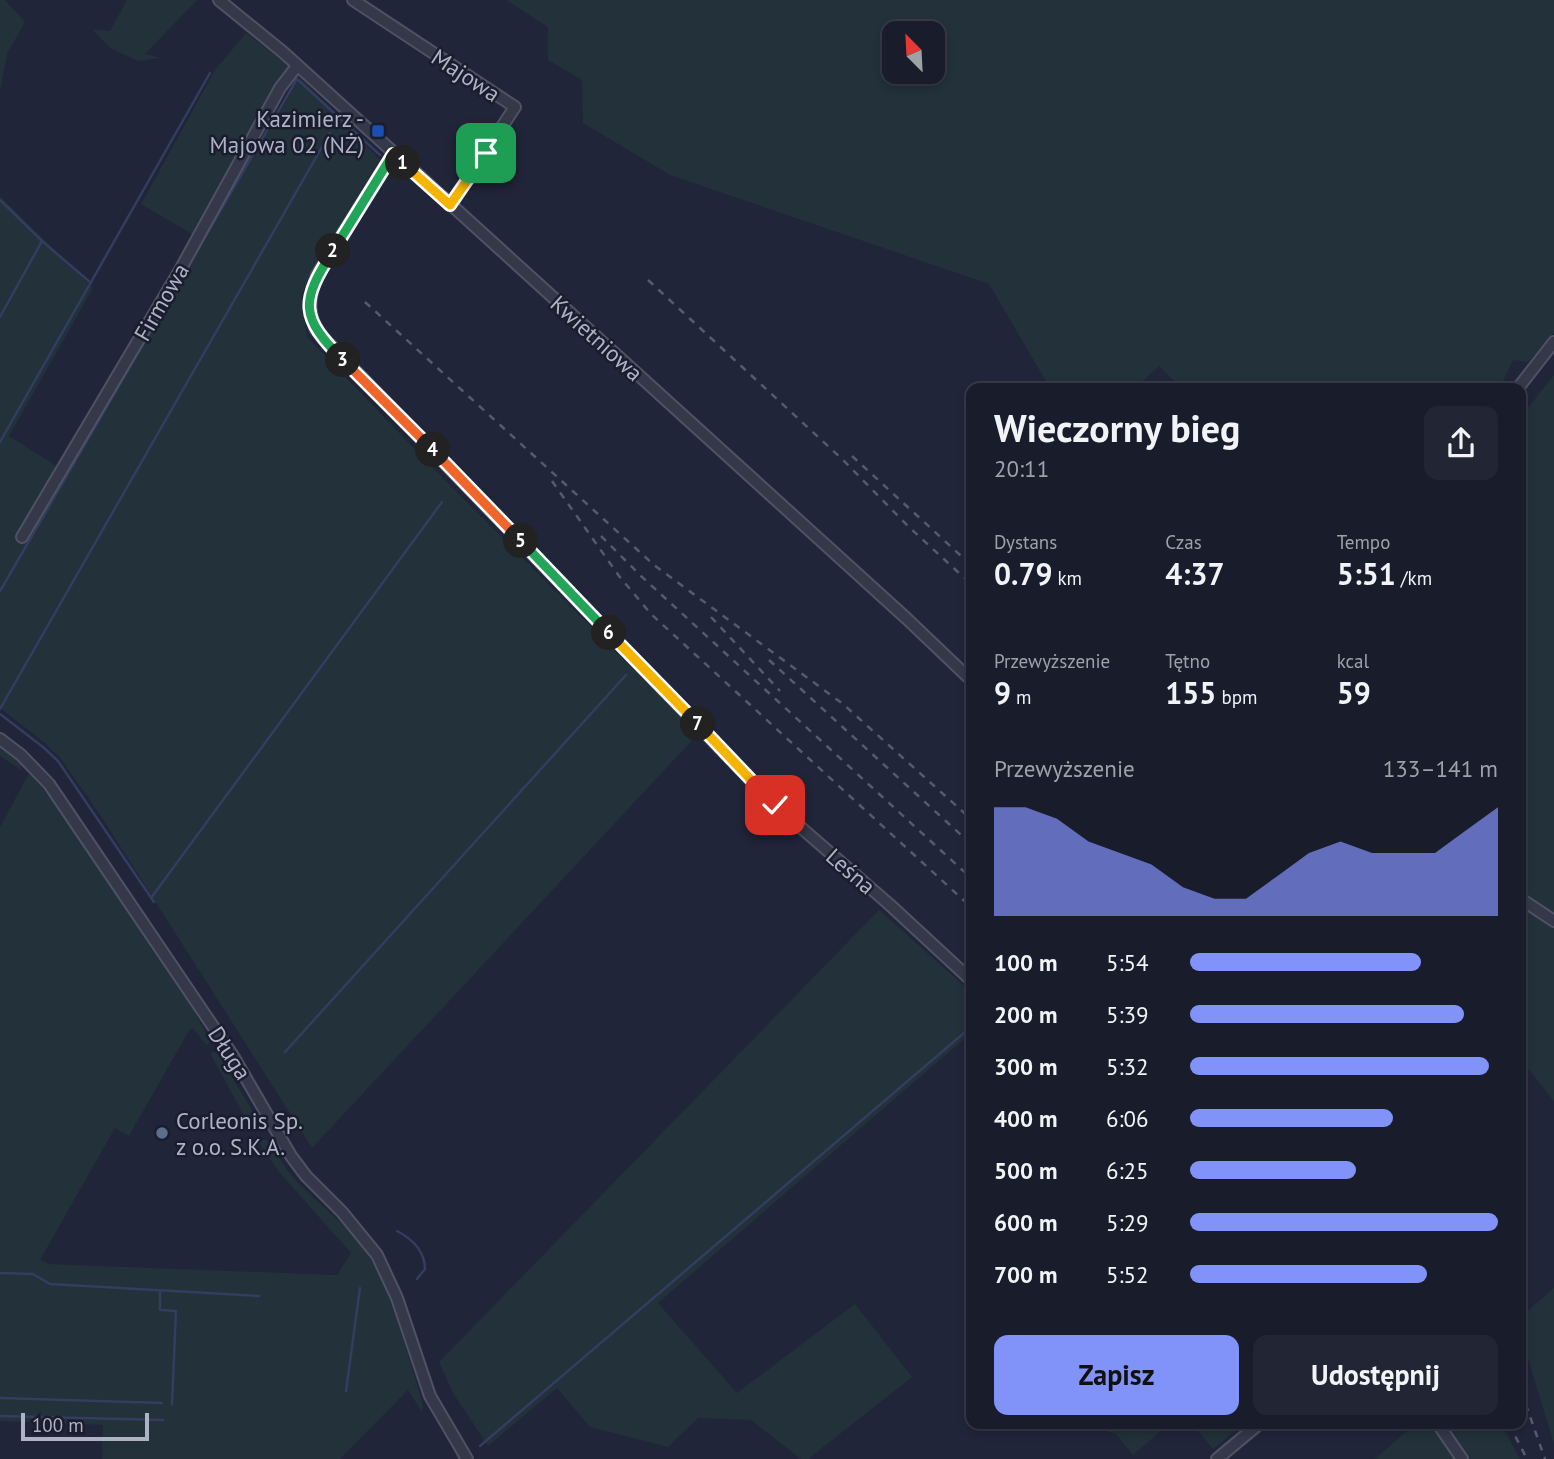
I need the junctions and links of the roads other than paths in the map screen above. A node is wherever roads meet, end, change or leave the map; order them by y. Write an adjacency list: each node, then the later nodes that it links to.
1 (219, 0): 3 (street, Kwietniowa)
2 (353, 0): 5 (street, Majowa)
3 (297, 66): 4 (street, Kwietniowa); 8 (street, Firmowa)
4 (393, 154): 5 (street, Kwietniowa); 13 (street, Leśna)
5 (450, 205): 9 (street, Kwietniowa)
6 (1554, 342): 7 (street)
7 (1521, 383)
8 (22, 537)
9 (966, 675)
10 (0, 739): 16 (street, Długa)
11 (1526, 902): 12 (street)
12 (1554, 921)
13 (966, 975)
14 (1253, 1429): 17 (street)
15 (1441, 1429): 18 (street)
16 (467, 1459)
17 (1217, 1459)
18 (1462, 1459)

